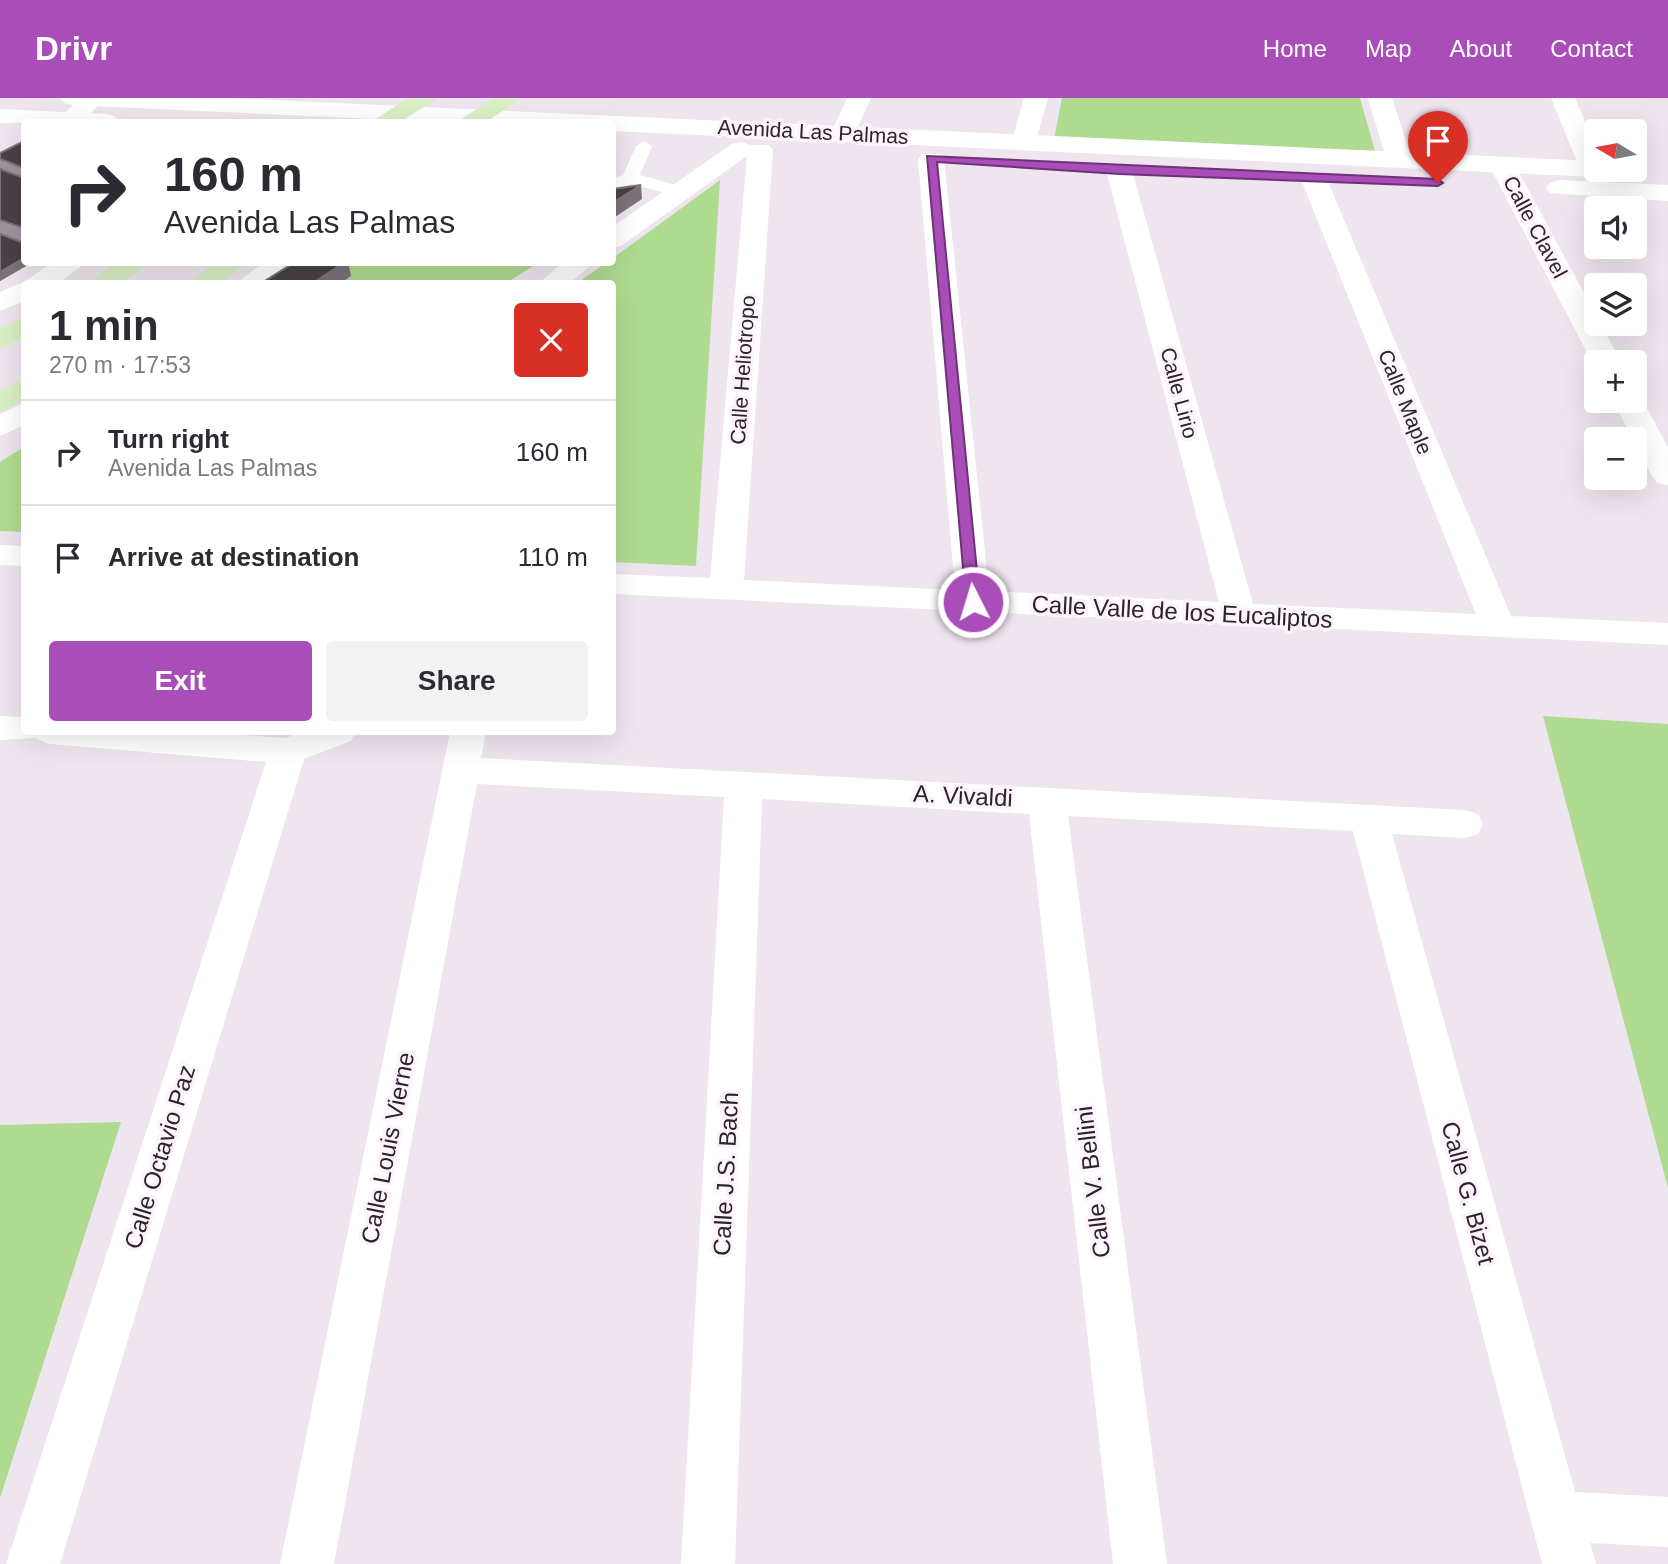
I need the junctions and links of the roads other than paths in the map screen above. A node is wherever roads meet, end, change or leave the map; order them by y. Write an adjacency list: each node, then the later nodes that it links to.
1 (426, 98): 13 (main road)
2 (510, 98): 16 (main road)
3 (561, 98): 17 (street)
4 (859, 98): 19 (street)
5 (1036, 98): 21 (street)
6 (1380, 98): 26 (street)
7 (1563, 98): 20 (street)
8 (241, 102): 9 (street, Avenida Las Palmas); 11 (street, Avenida Las Palmas)
9 (362, 104): 13 (street, Avenida Las Palmas); 15 (street)
10 (71, 113): 11 (street, Avenida Las Palmas); 12 (street, Avenida Las Palmas)
11 (100, 114): 14 (street, Avenida Las Palmas)
12 (0, 116)
13 (392, 118): 16 (street, Avenida Las Palmas)
14 (122, 119)
15 (334, 119)
16 (475, 119)
17 (527, 119)
18 (616, 124): 19 (street, Avenida Las Palmas)
19 (844, 133): 21 (street, Avenida Las Palmas)
20 (1584, 137)
21 (1023, 144): 26 (street, Avenida Las Palmas)
22 (616, 145): 23 (street, Avenida Las Palmas)
23 (644, 146): 24 (street, Avenida Las Palmas); 33 (lane)
24 (750, 150): 25 (street, Avenida Las Palmas); 35 (street); 62 (street, Calle Heliotropo)
25 (931, 159): 27 (street, Avenida Las Palmas); 63 (street)
26 (1400, 162): 31 (street, Avenida Las Palmas)
27 (1119, 170): 32 (street, Avenida Las Palmas); 64 (street, Calle Lirio)
28 (1584, 170): 31 (street, Avenida Las Palmas)
29 (1647, 171): 30 (street, Avenida Las Palmas)
30 (1668, 172)
31 (1508, 176): 32 (street, Avenida Las Palmas); 36 (street, Avenida Las Palmas); 52 (street, Calle Clavel)
32 (1313, 177): 65 (street, Calle Maple)
33 (630, 178): 34 (lane); 35 (lane)
34 (616, 184)
35 (681, 192): 37 (street)
36 (1668, 193)
37 (616, 237)
38 (67, 266): 43 (street)
39 (130, 266): 44 (main road)
40 (229, 266): 45 (main road)
41 (277, 266): 46 (street)
42 (576, 266): 47 (street)
43 (43, 280)
44 (107, 280)
45 (206, 280)
46 (254, 280)
47 (556, 280)
48 (21, 292): 49 (street)
49 (0, 303)
50 (21, 328): 51 (main road)
51 (0, 340)
52 (1601, 350)
53 (21, 390): 54 (main road)
54 (0, 403)
55 (1634, 413): 58 (street)
56 (21, 414): 57 (street)
57 (0, 427)
58 (1668, 476)
59 (0, 555): 60 (street)
60 (21, 556)
61 (616, 584): 62 (street, Calle Valle de los Eucaliptos)
62 (726, 590): 63 (street, Calle Valle de los Eucaliptos)
63 (973, 602): 64 (street, Calle Valle de los Eucaliptos)
64 (1239, 615): 65 (street, Calle Valle de los Eucaliptos)
65 (1498, 626): 66 (street, Calle Valle de los Eucaliptos)
66 (1668, 634)
67 (0, 727): 68 (street)
68 (21, 730)
69 (87, 735): 71 (street)
70 (330, 735): 71 (street)
71 (288, 751): 79 (street, Calle Octavio Paz)
72 (465, 751): 73 (street, A. Vivaldi); 80 (street, Calle Louis Vierne)
73 (744, 783): 74 (street, A. Vivaldi); 81 (street, Calle J.S. Bach)
74 (1047, 800): 75 (street, A. Vivaldi); 82 (street, Calle V. Bellini)
75 (1369, 821): 76 (street, A. Vivaldi); 77 (street, Calle G. Bizet)
76 (1464, 824)
77 (1554, 1516): 78 (street); 83 (street, Calle G. Bizet)
78 (1668, 1522)
79 (33, 1564)
80 (307, 1564)
81 (708, 1564)
82 (1140, 1564)
83 (1569, 1564)

